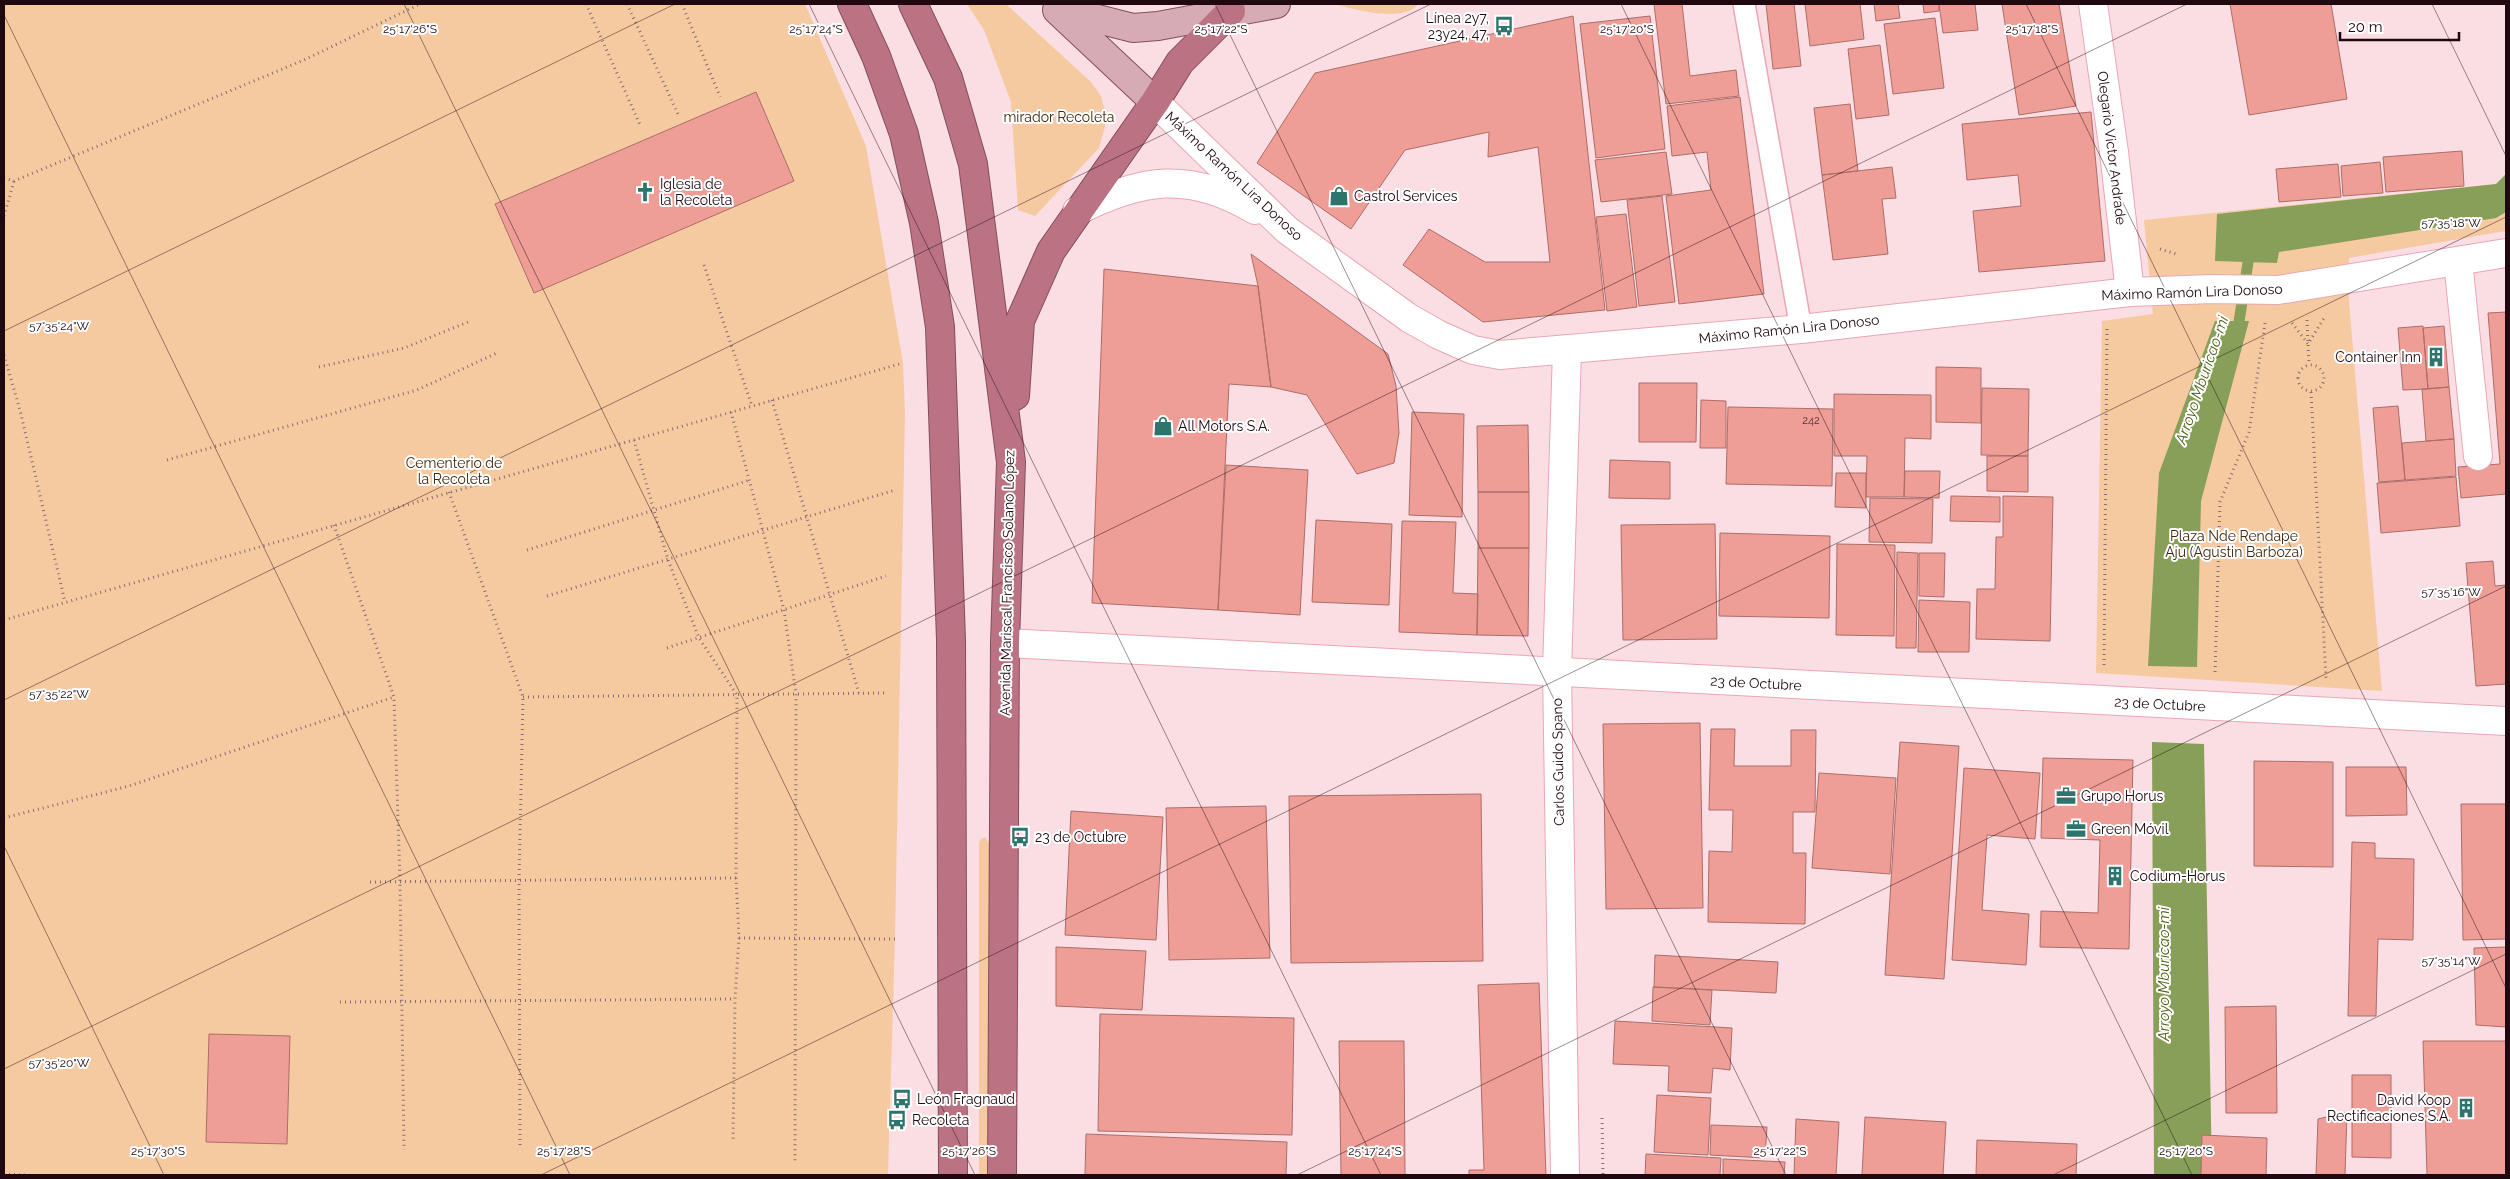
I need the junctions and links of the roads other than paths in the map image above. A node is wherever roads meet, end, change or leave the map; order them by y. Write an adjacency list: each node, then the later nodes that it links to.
1 (852, 4): 22 (highway)
2 (913, 4): 18 (highway, Avenida Mariscal Francisco Solano López)
3 (1051, 4): 9 (main road)
4 (1058, 4): 8 (main road)
5 (1276, 4): 8 (main road)
6 (1744, 4): 15 (lane)
7 (2093, 4): 14 (main road, Olegario Victor Andrade)
8 (1231, 11): 9 (highway)
9 (1155, 102): 10 (highway); 11 (main road, Máximo Ramón Lira Donoso)
10 (1077, 211): 11 (main road); 18 (highway)
11 (1287, 230): 16 (main road, Máximo Ramón Lira Donoso)
12 (2506, 252): 13 (main road, Máximo Ramón Lira Donoso)
13 (2458, 261): 14 (main road, Máximo Ramón Lira Donoso); 17 (main road)
14 (2130, 292): 15 (main road, Máximo Ramón Lira Donoso)
15 (1801, 329): 16 (main road, Máximo Ramón Lira Donoso)
16 (1567, 350): 20 (main road, Carlos Guido Spano)
17 (2478, 456)
18 (1011, 462): 19 (highway, Avenida Mariscal Francisco Solano López)
19 (1005, 643): 20 (main road, 23 de Octubre); 23 (highway, Avenida Mariscal Francisco Solano López)
20 (1557, 672): 21 (main road, 23 de Octubre); 24 (main road, Carlos Guido Spano)
21 (2506, 721)
22 (954, 1175)
23 (1002, 1175)
24 (1565, 1175)

